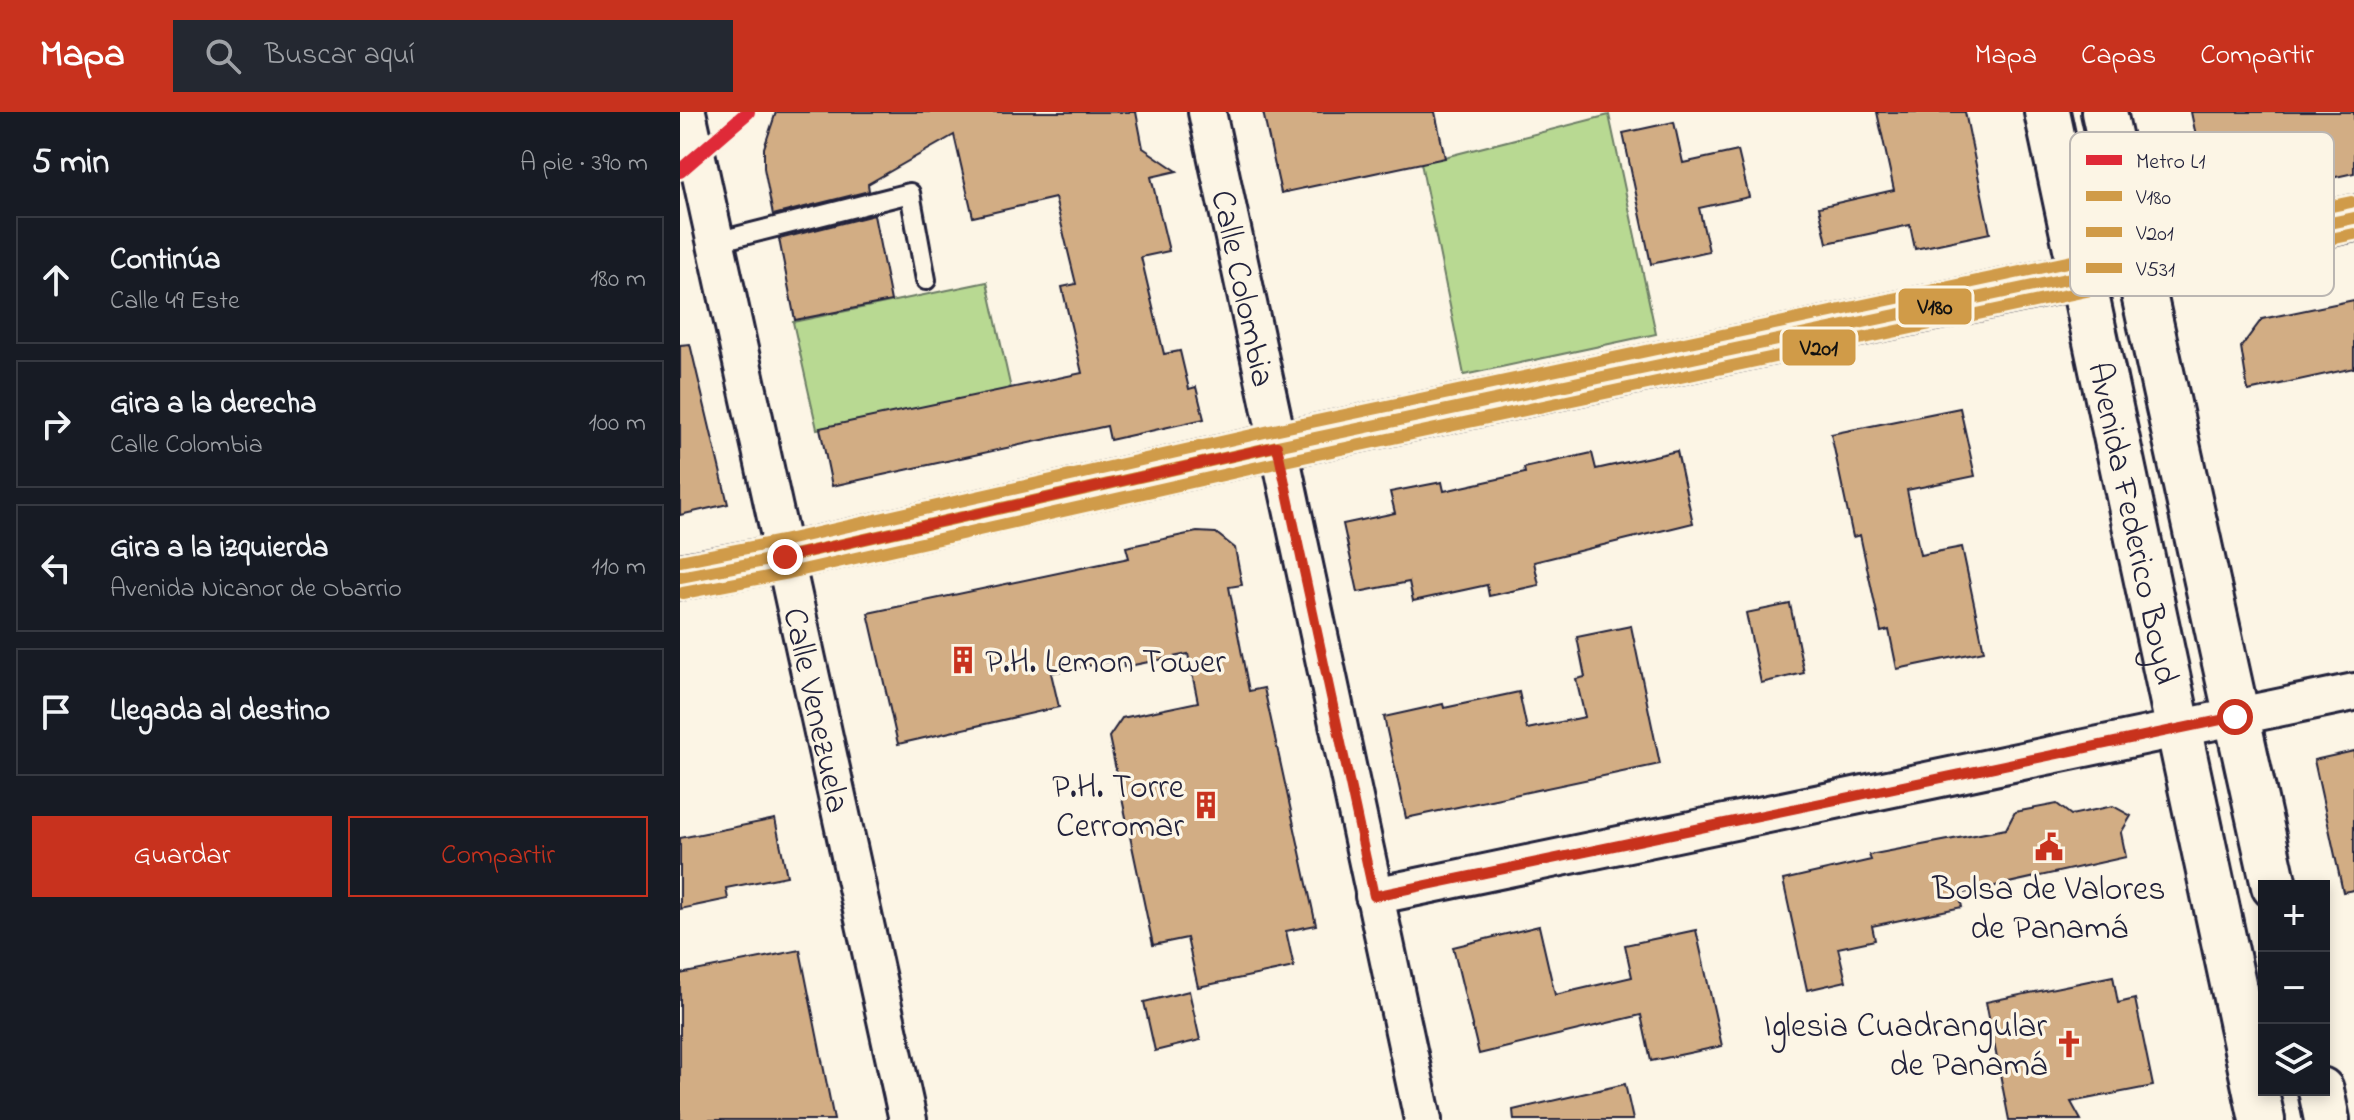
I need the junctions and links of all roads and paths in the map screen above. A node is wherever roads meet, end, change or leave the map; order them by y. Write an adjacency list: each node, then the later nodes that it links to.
1 (687, 112): 9 (street, Calle Venezuela)
2 (1207, 112): 14 (street, Calle Colombia)
3 (2047, 112): 6 (main road, Avenida Federico Boyd)
4 (2104, 112): 5 (main road, Avenida Federico Boyd)
5 (2108, 132)
6 (2070, 217)
7 (2354, 218): 8 (main road)
8 (2334, 222)
9 (716, 242): 11 (lane); 15 (street, Calle Venezuela)
10 (2070, 279): 14 (main road)
11 (926, 280)
12 (2087, 296): 19 (main road, Avenida Federico Boyd)
13 (2144, 296): 18 (main road, Avenida Federico Boyd)
14 (1277, 446): 15 (main road); 21 (street, Calle Colombia)
15 (785, 557): 16 (main road); 23 (street, Calle Venezuela)
16 (680, 577)
17 (2354, 692): 18 (street)
18 (2235, 717): 19 (street); 20 (main road, Avenida Federico Boyd)
19 (2177, 727): 21 (street); 25 (main road, Avenida Federico Boyd)
20 (2273, 880)
21 (1374, 896): 24 (street, Calle Colombia)
22 (2322, 1096): 26 (main road)
23 (908, 1120)
24 (1423, 1120)
25 (2262, 1120)
26 (2327, 1120)

